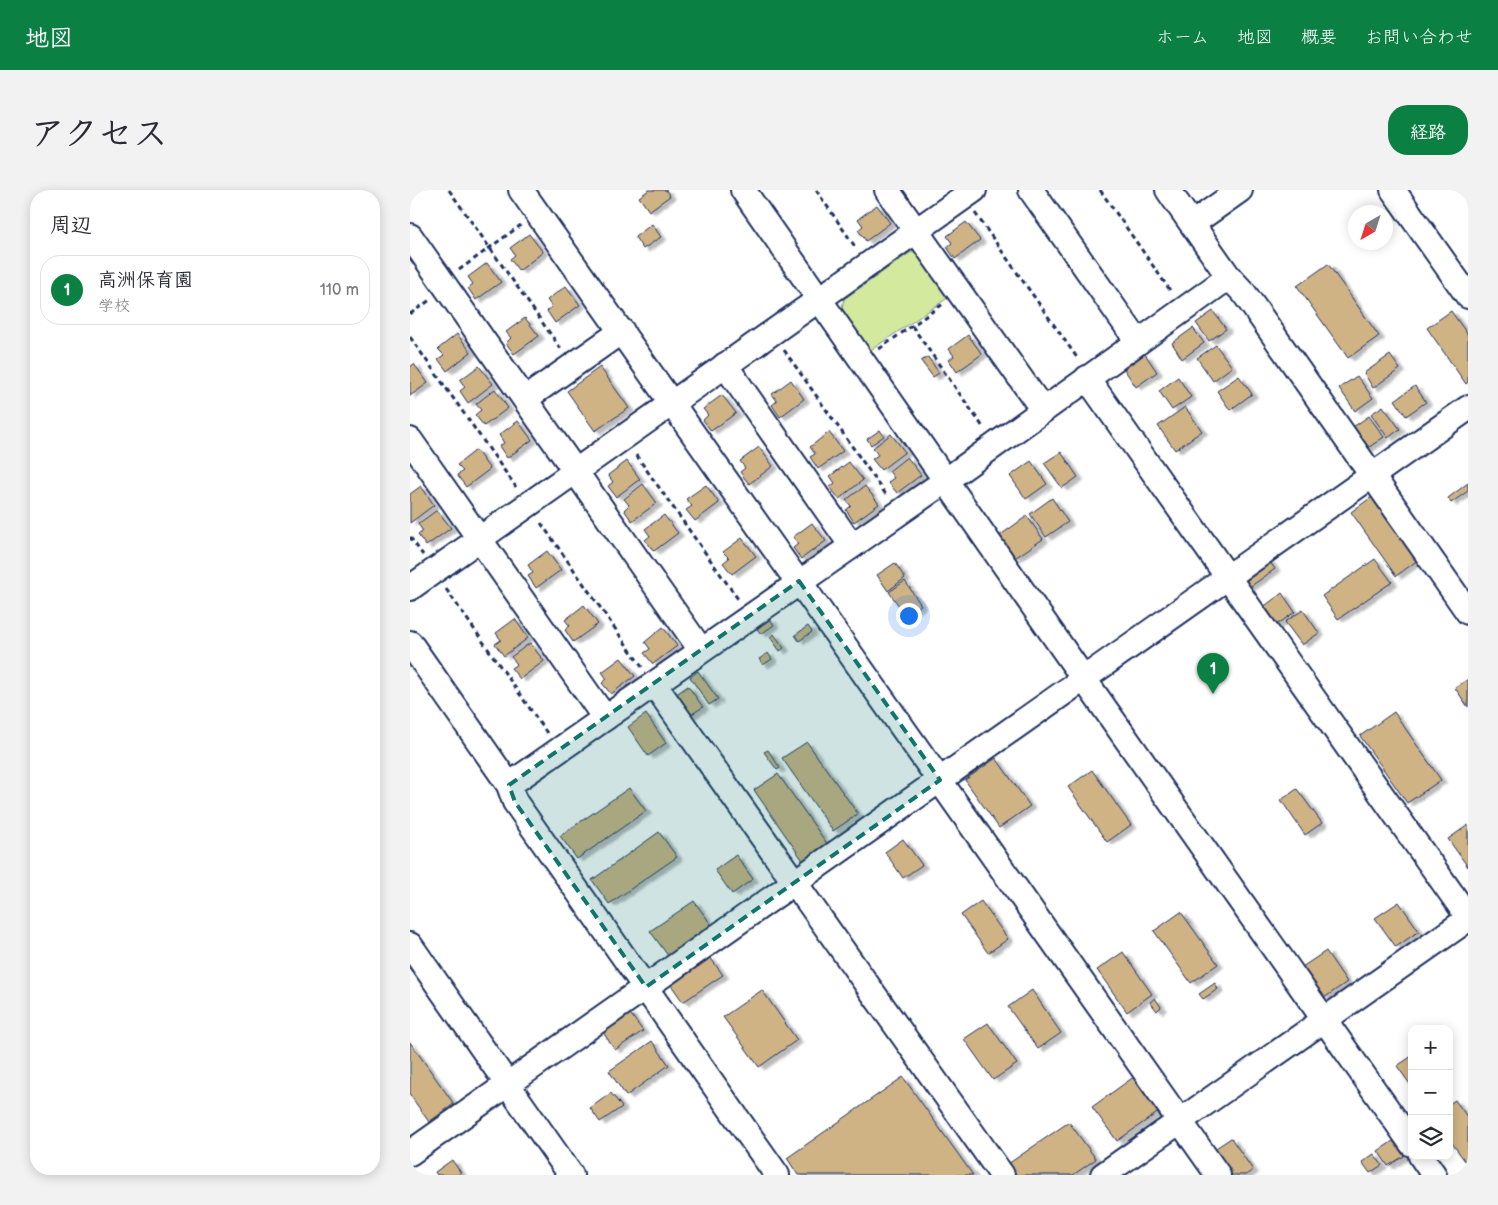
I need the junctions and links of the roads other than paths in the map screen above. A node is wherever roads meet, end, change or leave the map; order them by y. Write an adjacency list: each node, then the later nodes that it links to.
1 (521, 190): 15 (street)
2 (743, 190): 14 (street)
3 (887, 190): 10 (street)
4 (1031, 190): 16 (street)
5 (1168, 190): 9 (street)
6 (1240, 190): 9 (street)
7 (1393, 190): 13 (street)
8 (969, 194): 10 (street)
9 (1192, 224): 12 (street)
10 (916, 231): 14 (street); 22 (street)
11 (410, 236): 19 (street)
12 (1229, 277): 16 (street); 25 (street)
13 (1468, 296)
14 (820, 299): 17 (street); 26 (street)
15 (622, 331): 19 (street); 20 (street)
16 (1138, 342): 18 (street)
17 (725, 365): 20 (street); 28 (street)
18 (1089, 377): 22 (street); 29 (street)
19 (525, 399): 24 (street)
20 (671, 403): 24 (street); 30 (street)
21 (1468, 408): 25 (street)
22 (1043, 410): 26 (street)
23 (410, 440): 27 (street)
24 (575, 471): 27 (street); 34 (street)
25 (1372, 476): 29 (street); 32 (street)
26 (945, 480): 28 (street); 35 (street)
27 (479, 539): 31 (street); 37 (street)
28 (852, 546): 30 (street)
29 (1228, 577): 35 (street); 41 (street)
30 (799, 582): 34 (street); 38 (street)
31 (410, 588)
32 (1468, 612)
33 (410, 644): 39 (street)
34 (701, 650): 36 (street)
35 (1084, 679): 38 (street); 44 (street)
36 (654, 684): 37 (street); 40 (street)
37 (605, 718): 39 (street)
38 (940, 780): 40 (street); 46 (street)
39 (509, 786): 43 (street)
40 (796, 881): 43 (street); 52 (street)
41 (1468, 918): 44 (street)
42 (410, 945): 45 (street)
43 (646, 987): 45 (street); 51 (street)
44 (1324, 1020): 46 (street); 47 (street)
45 (508, 1084): 48 (street); 50 (street)
46 (1180, 1121): 53 (street); 54 (street)
47 (1408, 1138)
48 (410, 1153)
49 (1423, 1160): 55 (street)
50 (571, 1175)
51 (778, 1175)
52 (1002, 1175)
53 (1103, 1175)
54 (1218, 1175)
55 (1434, 1175)

